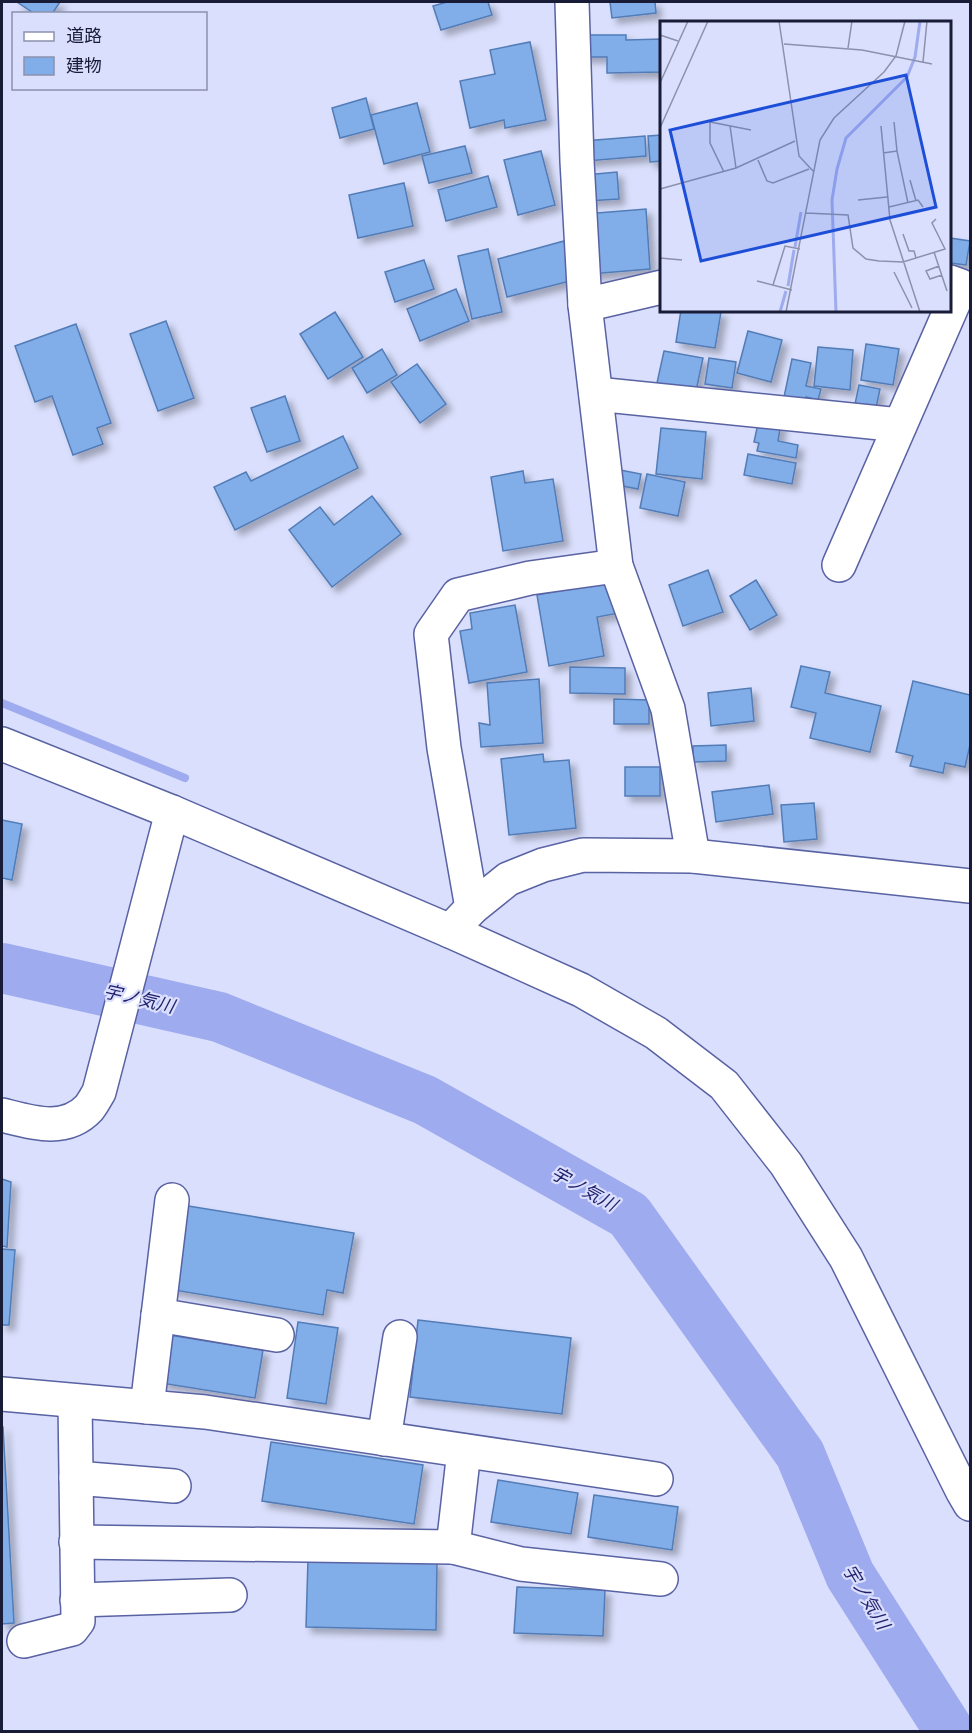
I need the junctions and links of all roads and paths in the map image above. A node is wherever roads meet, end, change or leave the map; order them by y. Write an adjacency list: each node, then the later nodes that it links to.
1 (572, 2): 4 (street)
2 (951, 282): 5 (street)
3 (660, 287): 4 (street)
4 (585, 304): 7 (street)
5 (951, 309)
6 (950, 312): 8 (street)
7 (596, 394): 8 (street); 10 (street)
8 (900, 425): 9 (street)
9 (839, 565)
10 (616, 566): 13 (street); 15 (street)
11 (2, 744): 12 (street)
12 (172, 812): 16 (street); 17 (street)
13 (693, 856): 14 (street); 15 (street)
14 (970, 886)
15 (472, 908): 16 (street)
16 (450, 931): 30 (street)
17 (2, 1115)
18 (172, 1200): 19 (street)
19 (158, 1315): 20 (street); 24 (street)
20 (278, 1335)
21 (400, 1337): 25 (street)
22 (2, 1394): 23 (street)
23 (75, 1401): 24 (street); 27 (street)
24 (147, 1407): 25 (street)
25 (384, 1439): 26 (street)
26 (464, 1451): 28 (street); 32 (street)
27 (76, 1478): 29 (street); 31 (street)
28 (656, 1479)
29 (174, 1486)
30 (970, 1504)
31 (76, 1542): 32 (street); 35 (street)
32 (453, 1547): 33 (street)
33 (661, 1579)
34 (230, 1595): 35 (street)
35 (77, 1600): 36 (street)
36 (24, 1641)

